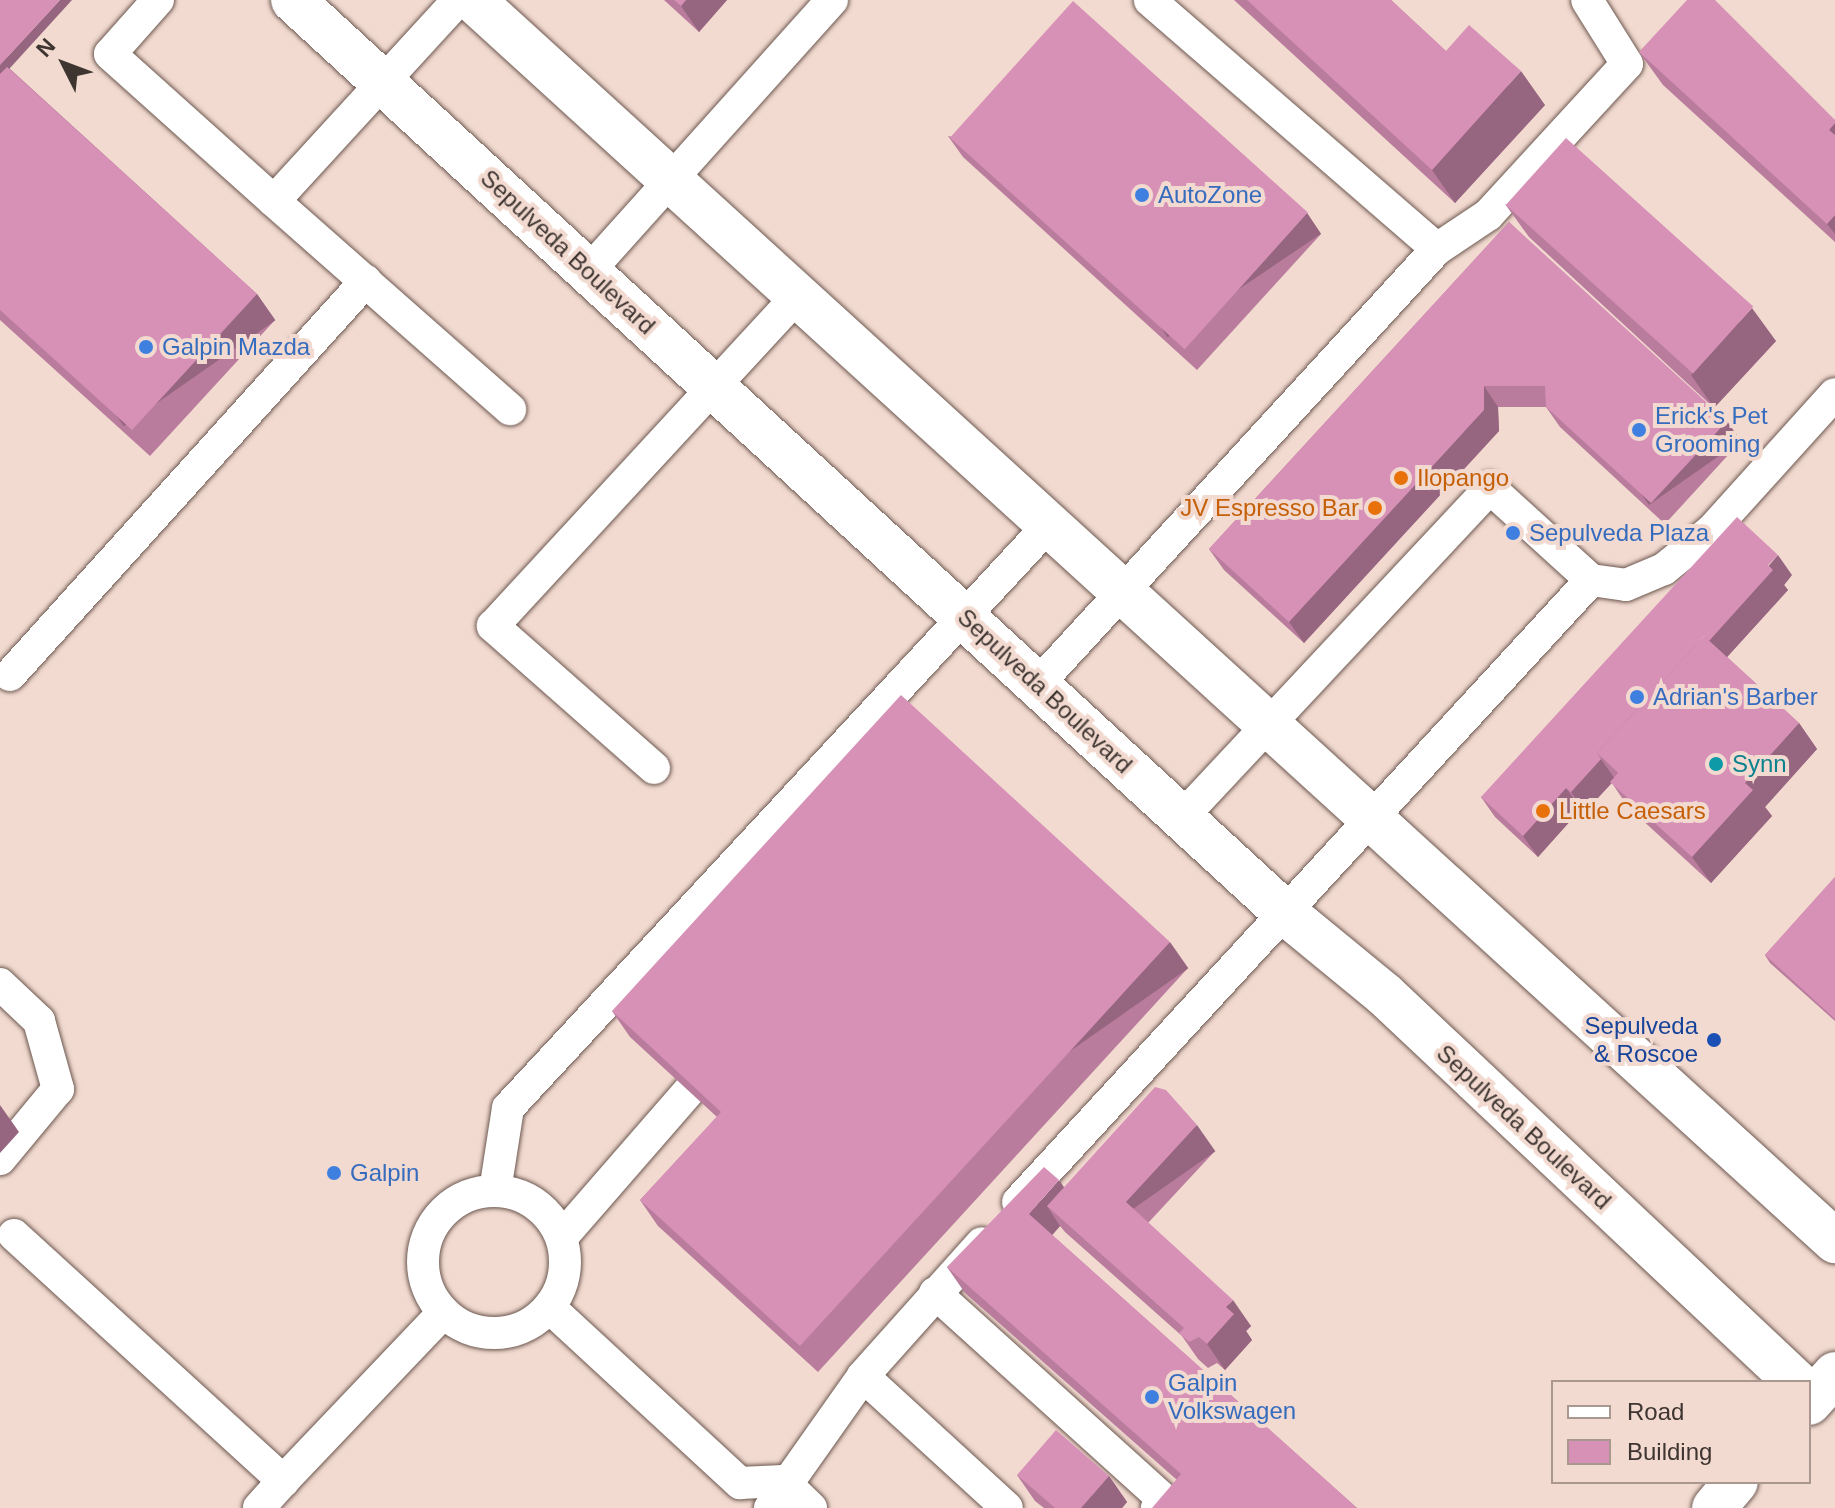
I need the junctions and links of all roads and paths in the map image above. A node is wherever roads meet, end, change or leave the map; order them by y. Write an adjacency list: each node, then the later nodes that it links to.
1 (158, 0): 10 (lane)
2 (293, 0): 8 (main road, Sepulveda Boulevard)
3 (458, 0): 8 (lane)
4 (473, 0): 9 (main road)
5 (832, 0): 9 (lane)
6 (1150, 0): 11 (lane)
7 (1587, 0): 11 (lane)
8 (381, 80): 10 (lane); 12 (main road, Sepulveda Boulevard)
9 (671, 180): 12 (lane); 14 (main road)
10 (274, 201): 13 (lane)
11 (1437, 249): 20 (lane)
12 (589, 271): 15 (main road, Sepulveda Boulevard)
13 (366, 281): 17 (lane); 22 (lane)
14 (798, 296): 15 (lane); 18 (main road)
15 (713, 386): 21 (main road, Sepulveda Boulevard); 25 (lane)
16 (1835, 394): 19 (lane)
17 (510, 409)
18 (1049, 525): 20 (main road); 21 (lane)
19 (1591, 580): 24 (lane); 27 (lane)
20 (1124, 593): 23 (lane); 24 (main road)
21 (962, 615): 23 (main road, Sepulveda Boulevard); 32 (lane)
22 (10, 675)
23 (1037, 685): 26 (main road, Sepulveda Boulevard)
24 (1270, 724): 26 (lane); 27 (main road)
25 (654, 768)
26 (1182, 817): 28 (main road, Sepulveda Boulevard)
27 (1373, 817): 28 (lane); 35 (main road)
28 (1284, 912): 36 (lane); 40 (main road, Sepulveda Boulevard)
29 (0, 984): 31 (lane)
30 (689, 1091): 34 (lane)
31 (0, 1159)
32 (495, 1191): 34 (lane); 38 (lane)
33 (14, 1235): 41 (lane)
34 (562, 1237): 37 (lane)
35 (1835, 1241)
36 (935, 1293): 39 (lane); 47 (lane)
37 (549, 1307): 38 (lane); 43 (lane)
38 (444, 1312): 41 (lane)
39 (863, 1376): 43 (lane); 46 (lane)
40 (1801, 1380)
41 (283, 1481): 44 (lane)
42 (1734, 1484): 48 (main road)
43 (776, 1495): 45 (lane)
44 (259, 1508)
45 (811, 1508)
46 (1007, 1508)
47 (1157, 1508)
48 (1714, 1508)

